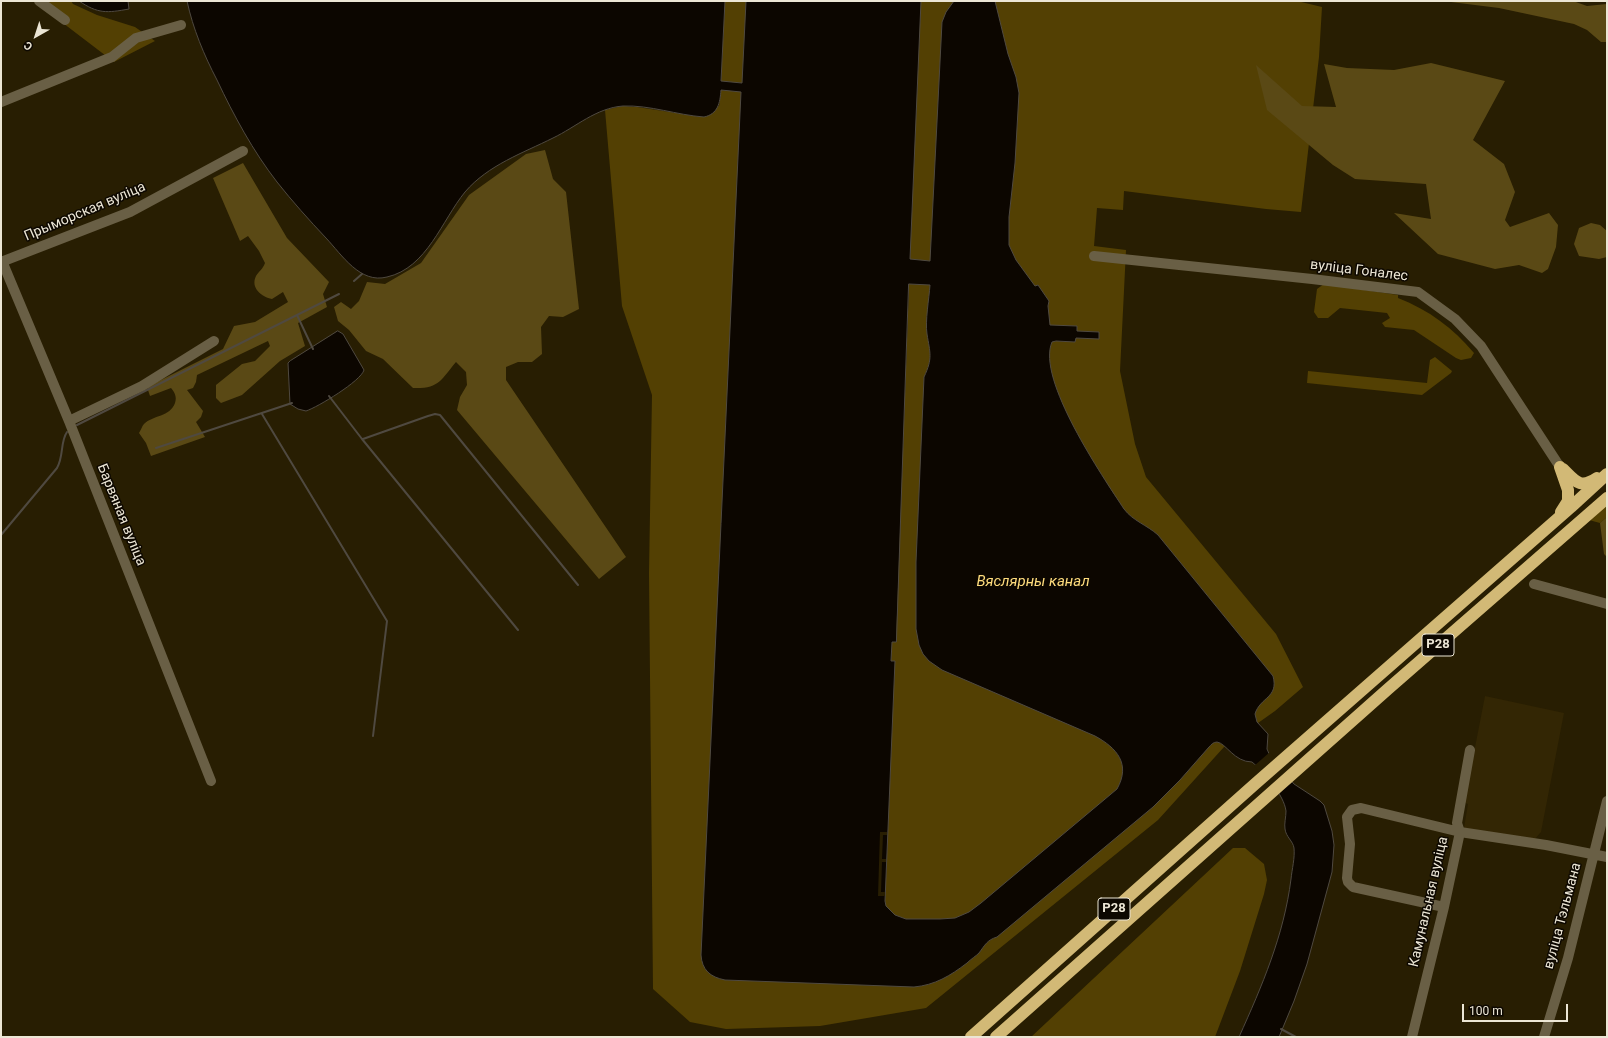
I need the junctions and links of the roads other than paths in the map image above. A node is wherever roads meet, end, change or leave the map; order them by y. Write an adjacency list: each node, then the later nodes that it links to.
1 (39, 1): 2 (street)
2 (64, 20)
3 (181, 25): 4 (street)
4 (1, 102)
5 (243, 151): 7 (street, Прыморская вуліца)
6 (1094, 256): 10 (street, вуліца Гоналес)
7 (2, 261): 9 (street, Барвяная вуліца)
8 (214, 341): 9 (street)
9 (69, 421): 17 (street, Барвяная вуліца)
10 (1560, 467): 11 (highway); 13 (highway)
11 (1607, 473): 13 (highway, Р28)
12 (1607, 498): 24 (highway, Р28)
13 (1555, 520): 23 (highway, Р28)
14 (1534, 584): 15 (street)
15 (1607, 604)
16 (1470, 750): 19 (street, Камунальная вуліца)
17 (211, 781)
18 (1607, 801): 20 (street, вуліца Тэльмана)
19 (1460, 832): 20 (street); 22 (street, Камунальная вуліца); 22 (street)
20 (1594, 854): 21 (street); 26 (street, вуліца Тэльмана)
21 (1607, 857)
22 (1444, 907): 25 (street, Камунальная вуліца)
23 (971, 1037)
24 (996, 1037)
25 (1412, 1037)
26 (1544, 1037)

